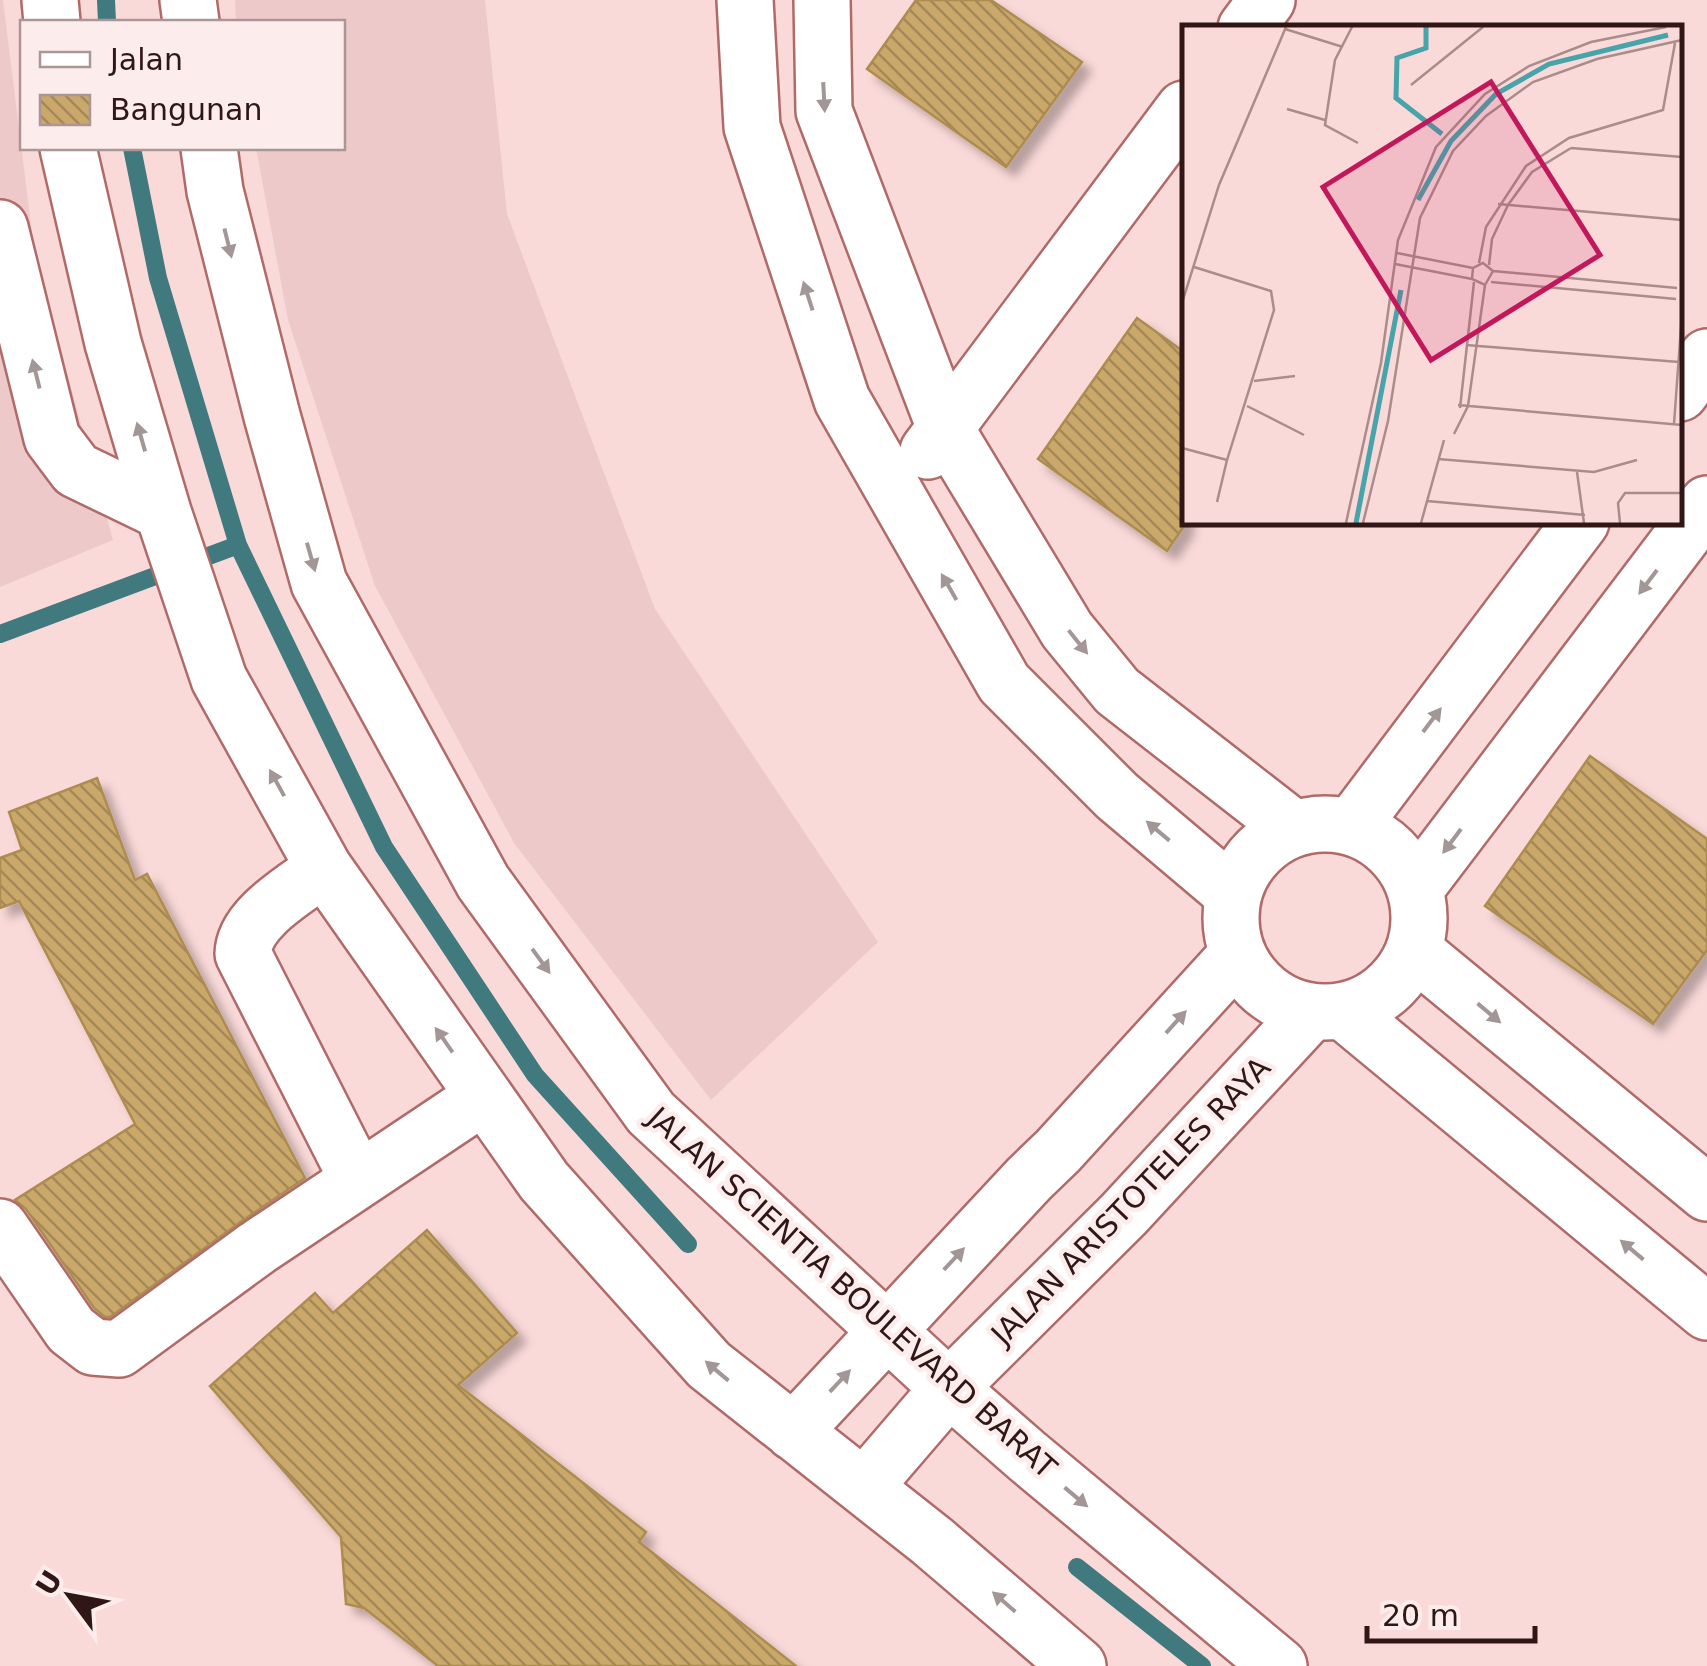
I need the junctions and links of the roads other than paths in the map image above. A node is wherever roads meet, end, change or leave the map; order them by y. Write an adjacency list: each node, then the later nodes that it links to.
1 (745, 0): 12 (street, one-way to 1)
2 (822, 0): 11 (street, one-way to 11)
3 (1266, 0): 4 (street)
4 (1248, 25)
5 (1182, 112): 11 (street)
6 (68, 150): 14 (street, one-way to 6)
7 (209, 150): 29 (street, JALAN SCIENTIA BOULEVARD BARAT, one-way to 29)
8 (0, 228): 14 (street, one-way to 8)
9 (1707, 357): 10 (street)
10 (1682, 390)
11 (945, 428): 12 (street); 17 (street, one-way to 17)
12 (896, 496): 20 (street, one-way to 12)
13 (1707, 504): 19 (street, one-way to 19)
14 (166, 521): 18 (street, one-way to 14)
15 (1580, 525): 16 (street, one-way to 15)
16 (1352, 826): 17 (street); 19 (street)
17 (1292, 828): 20 (street)
18 (324, 868): 24 (street, one-way to 18); 25 (street)
19 (1416, 888): 21 (street)
20 (1232, 894): 22 (street)
21 (1414, 951): 23 (street, JALAN ARISTOTELES RAYA); 26 (street, one-way to 26)
22 (1237, 955): 23 (street); 29 (street, one-way to 22)
23 (1327, 1012): 28 (street, one-way to 23); 30 (street, JALAN ARISTOTELES RAYA)
24 (484, 1096): 25 (street); 31 (street, one-way to 24)
25 (358, 1180): 27 (street)
26 (1707, 1193)
27 (0, 1226)
28 (1707, 1312)
29 (887, 1330): 30 (street, JALAN SCIENTIA BOULEVARD BARAT); 31 (street, one-way to 29)
30 (950, 1388): 32 (street, JALAN ARISTOTELES RAYA); 34 (street, JALAN SCIENTIA BOULEVARD BARAT, one-way to 34)
31 (793, 1432): 32 (street)
32 (864, 1487): 33 (street, one-way to 32)
33 (1078, 1666)
34 (1279, 1666)

